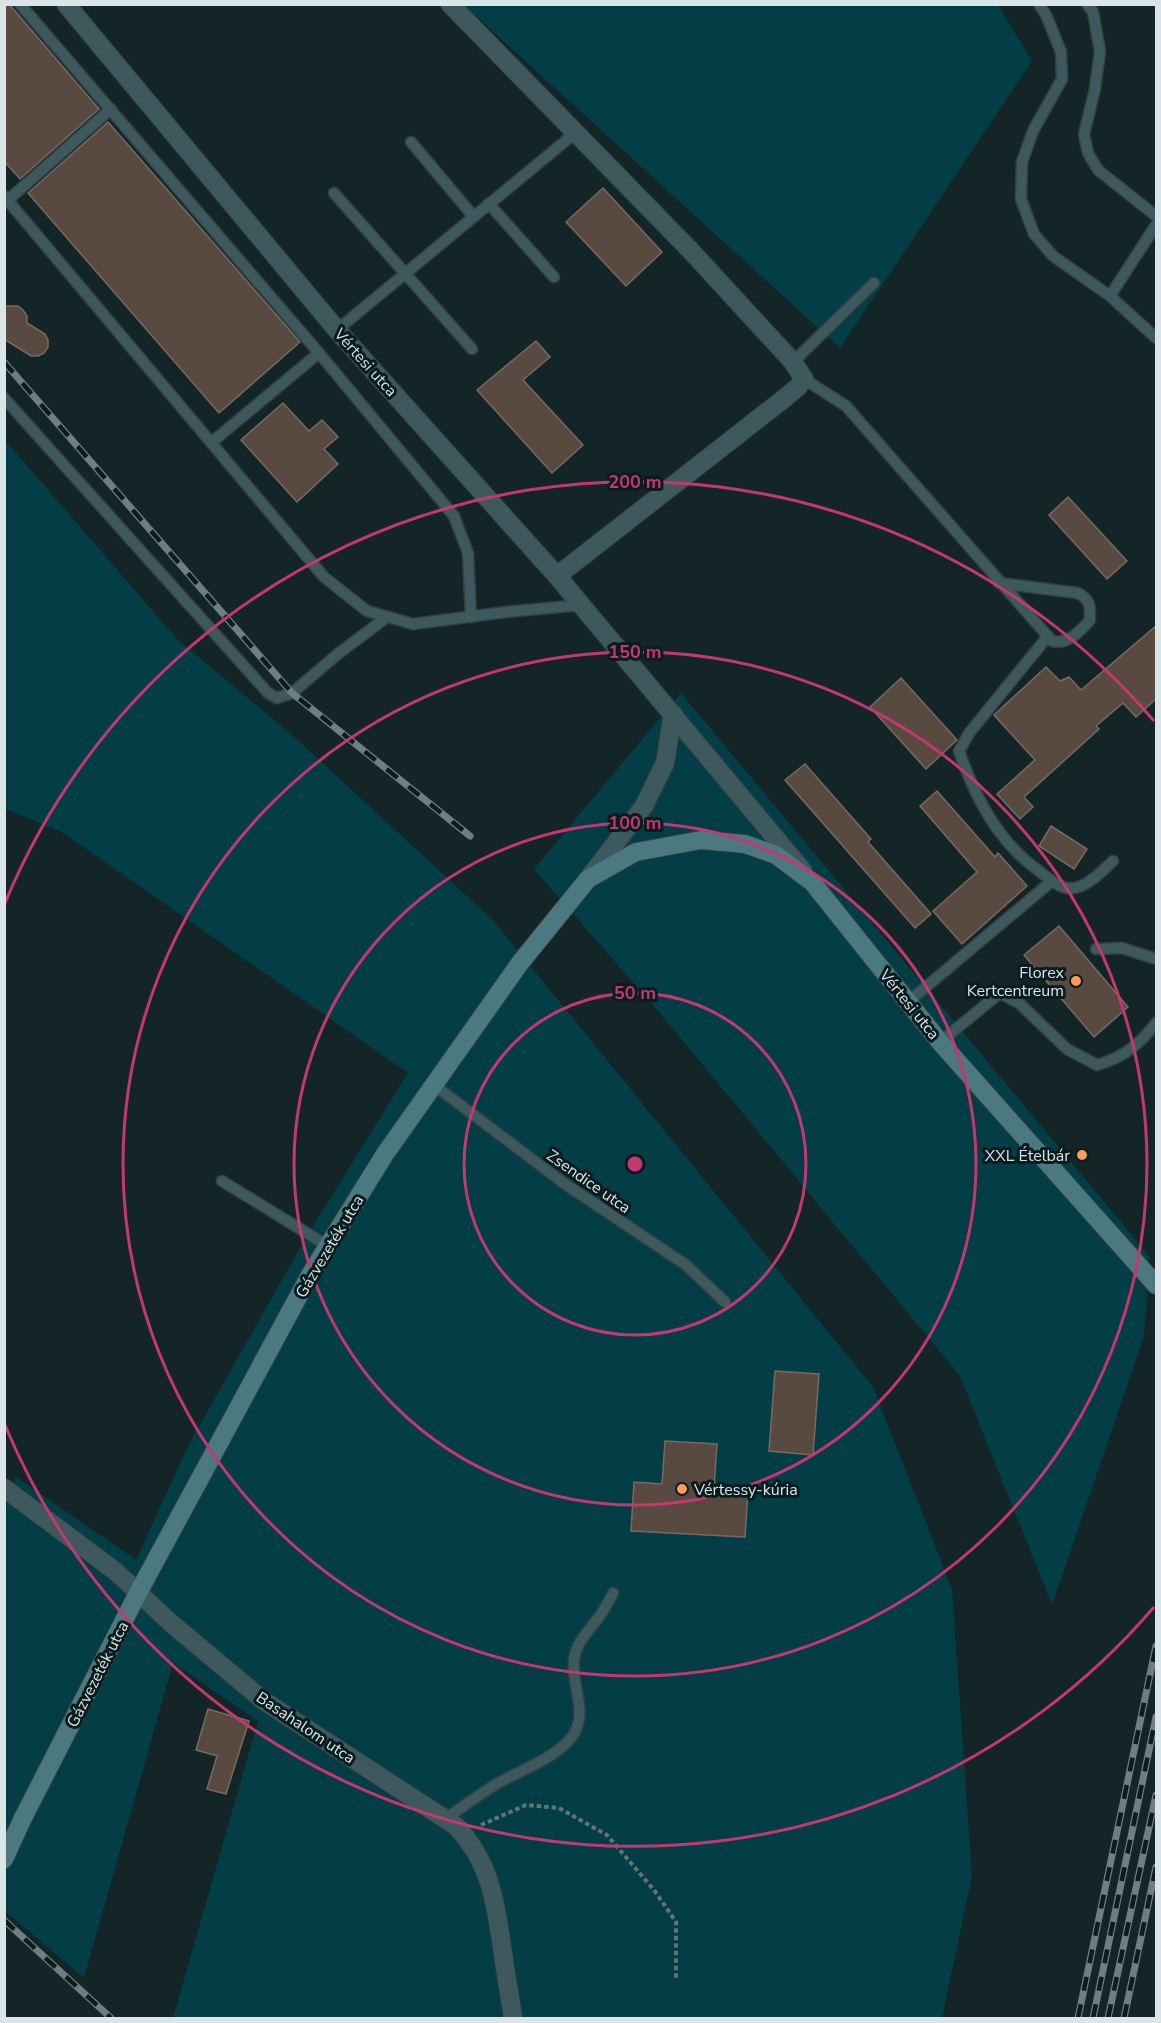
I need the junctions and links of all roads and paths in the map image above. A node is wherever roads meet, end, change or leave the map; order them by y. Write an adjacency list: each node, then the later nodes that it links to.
1 (20, 4): 6 (lane)
2 (66, 4): 19 (street, Vértesi utca)
3 (450, 4): 7 (street)
4 (1039, 4): 18 (lane)
5 (1093, 7): 12 (lane)
6 (111, 110): 10 (lane); 22 (lane)
7 (575, 133): 11 (lane); 23 (street)
8 (411, 142): 13 (lane)
9 (334, 193): 15 (lane)
10 (6, 198): 26 (lane)
11 (489, 204): 13 (lane); 16 (lane)
12 (1156, 216)
13 (474, 217): 15 (lane)
14 (1156, 225): 18 (lane)
15 (405, 274): 19 (lane); 21 (lane)
16 (554, 277)
17 (874, 283): 23 (lane)
18 (1110, 296): 20 (lane)
19 (337, 330): 27 (street, Vértesi utca)
20 (1156, 338)
21 (472, 349)
22 (319, 353): 26 (lane); 31 (lane)
23 (792, 362): 24 (street)
24 (804, 379): 27 (street); 28 (lane)
25 (4, 398): 30 (lane)
26 (212, 442): 30 (lane)
27 (556, 576): 29 (street, Vértesi utca)
28 (999, 583): 32 (lane); 32 (lane)
29 (581, 605): 31 (lane); 33 (street, Vértesi utca)
30 (387, 617): 31 (lane)
31 (471, 617)
32 (1048, 636): 36 (lane)
33 (673, 714): 35 (street); 37 (street, Vértesi utca)
34 (1113, 861): 36 (lane)
35 (588, 879): 37 (street, Gázvezeték utca); 43 (street, Gázvezeték utca)
36 (1052, 881): 40 (lane)
37 (812, 882): 40 (street, Vértesi utca)
38 (1096, 950): 39 (lane)
39 (1156, 959)
40 (908, 1002): 42 (street, Vértesi utca)
41 (1156, 1023): 42 (lane)
42 (940, 1042): 46 (street, Vértesi utca)
43 (434, 1085): 45 (street, Gázvezeték utca); 47 (lane, Zsendice utca)
44 (222, 1181): 45 (lane)
45 (328, 1246): 49 (street, Gázvezeték utca)
46 (1155, 1279)
47 (725, 1302)
48 (4, 1488): 49 (street, Basahalom utca)
49 (138, 1593): 51 (street, Basahalom utca); 53 (street, Gázvezeték utca)
50 (614, 1593): 51 (lane)
51 (446, 1818): 52 (street, Basahalom utca)
52 (465, 1836): 54 (path); 55 (street, Basahalom utca)
53 (4, 1859)
54 (676, 1980)
55 (513, 2019)

